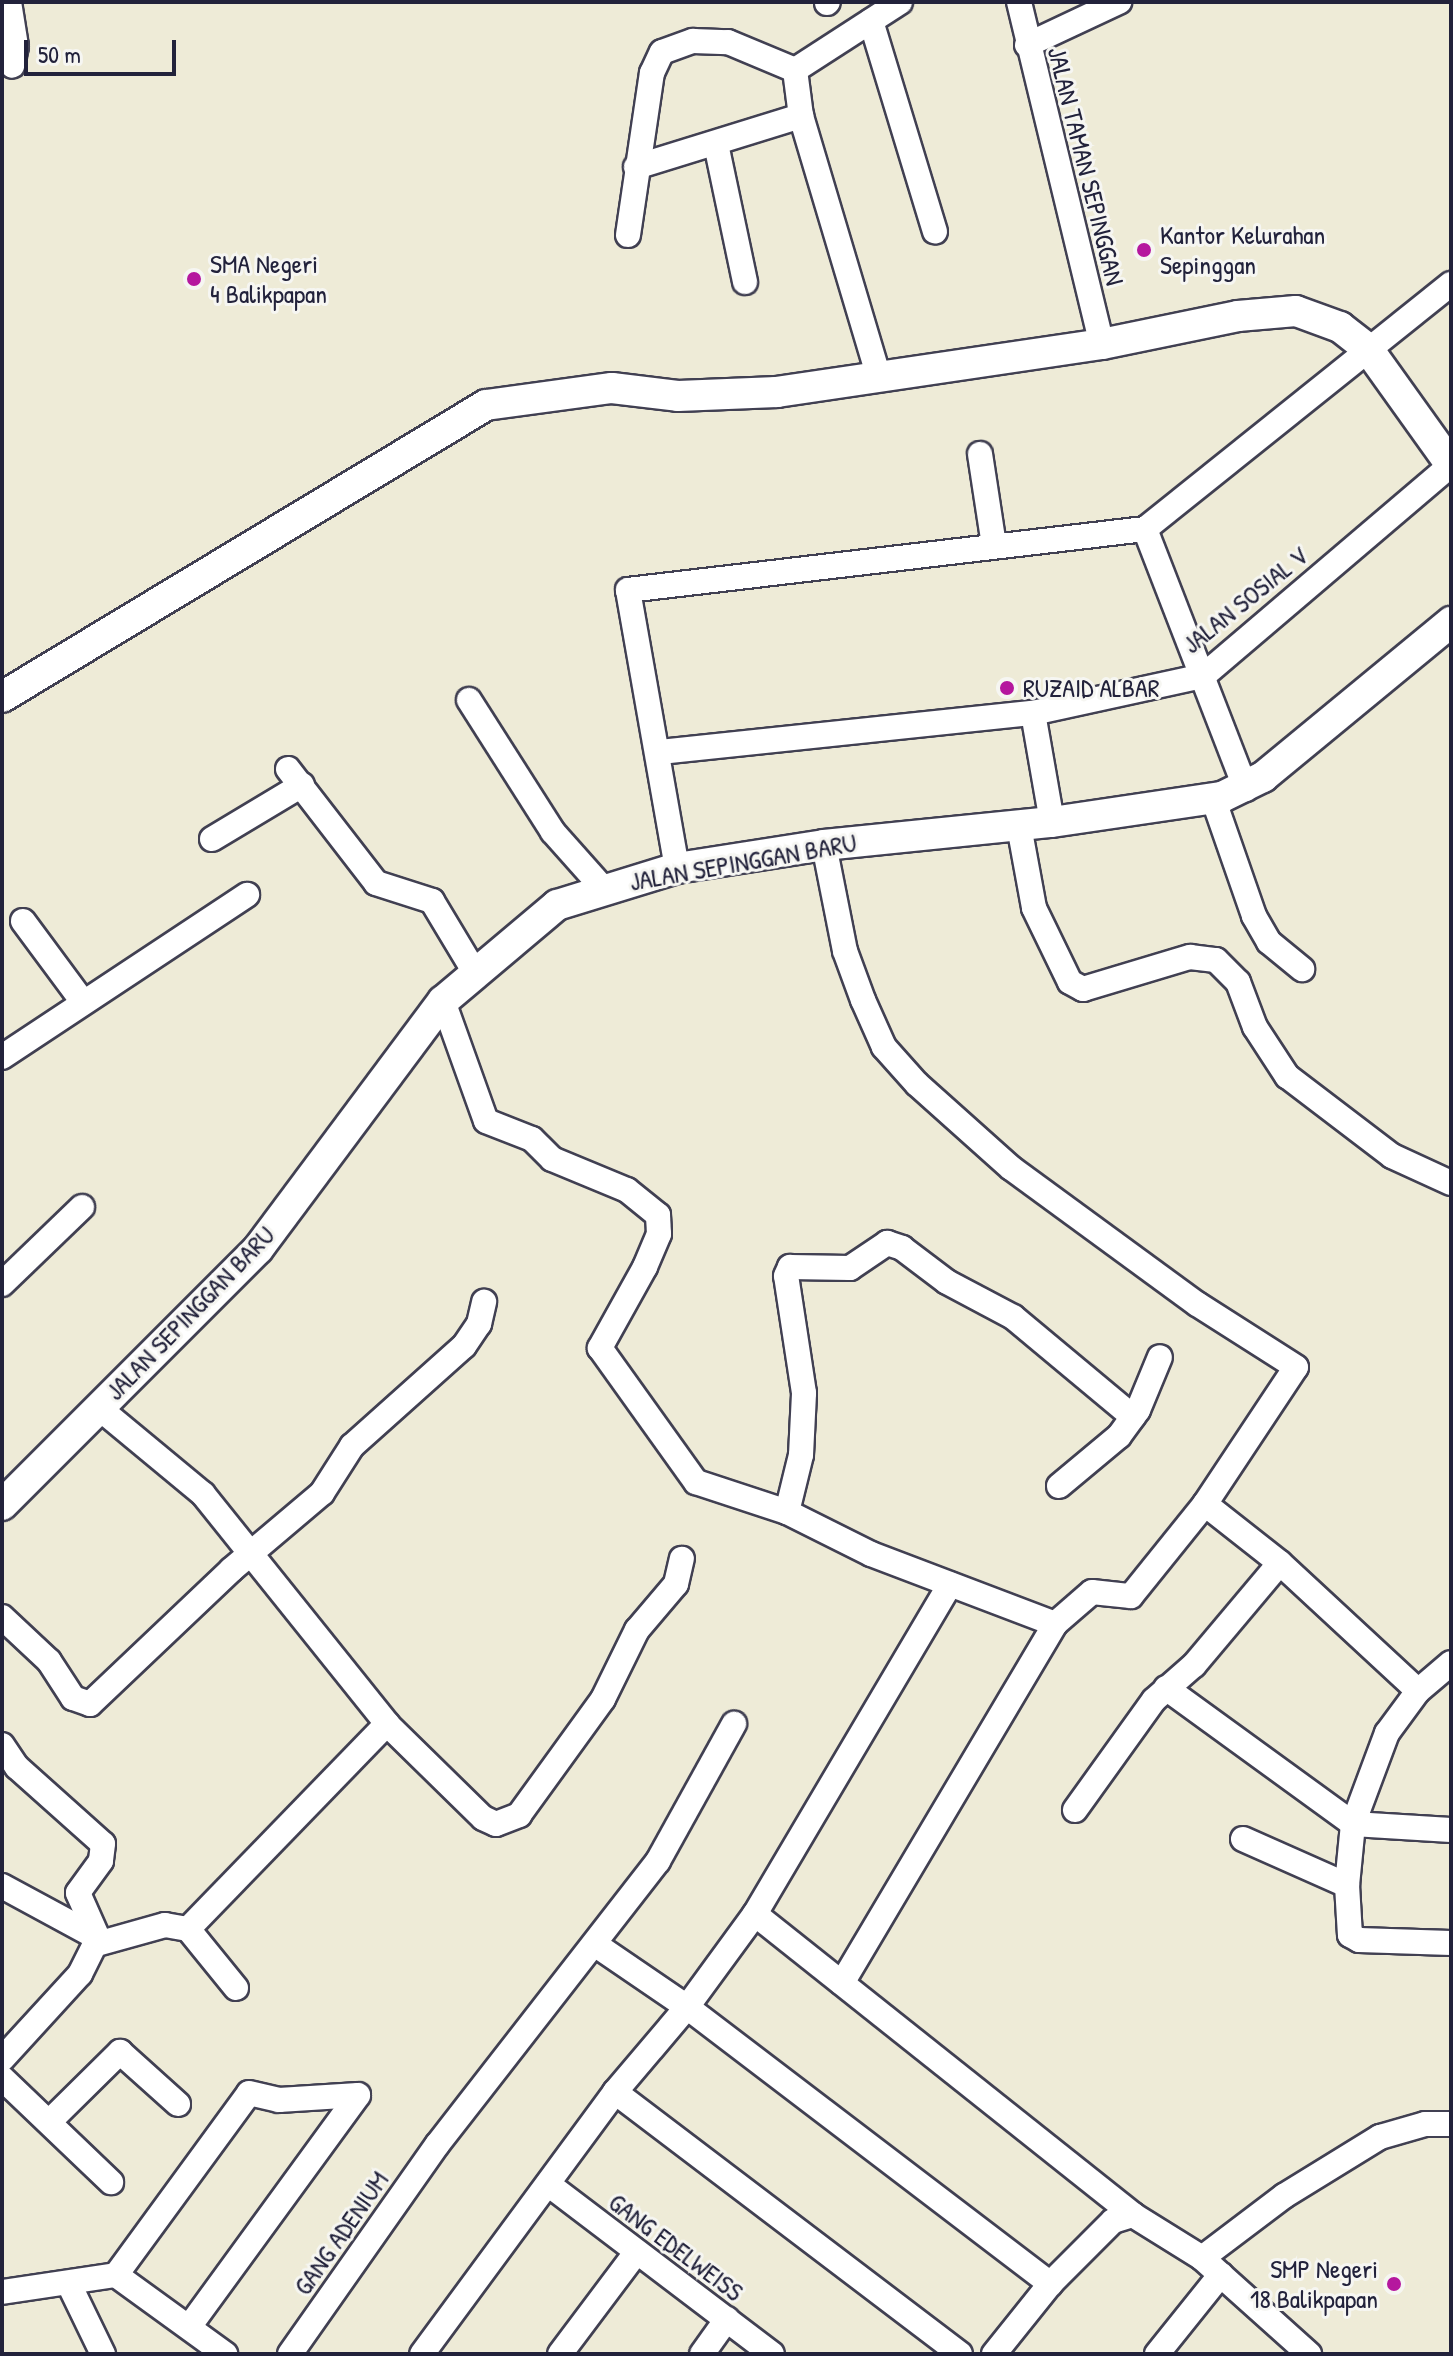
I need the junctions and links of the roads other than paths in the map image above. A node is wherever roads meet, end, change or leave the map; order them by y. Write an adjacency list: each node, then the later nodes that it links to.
1 (9, 2): 7 (street)
2 (900, 2): 5 (street)
3 (1019, 2): 6 (street, JALAN TAMAN SEPINGGAN)
4 (1119, 2): 6 (street)
5 (871, 21): 8 (street); 12 (street)
6 (1027, 45): 16 (street, JALAN TAMAN SEPINGGAN)
7 (12, 66)
8 (795, 70): 9 (street); 11 (street)
9 (801, 116): 10 (street); 18 (street)
10 (716, 144): 11 (street); 14 (street)
11 (636, 167): 13 (street)
12 (935, 231)
13 (628, 235)
14 (745, 282)
15 (1451, 284): 17 (street)
16 (1102, 344): 17 (street); 18 (street)
17 (1368, 349): 20 (street); 21 (street)
18 (879, 378): 25 (street)
19 (980, 454): 22 (street)
20 (1450, 460): 24 (street, JALAN SOSIAL V)
21 (1145, 529): 22 (street); 24 (street)
22 (994, 546): 28 (street)
23 (1451, 622): 29 (street, JALAN SEPINGGAN BARU)
24 (1203, 676): 27 (street, JALAN SOSIAL V); 29 (street)
25 (2, 697)
26 (469, 700): 36 (street)
27 (1033, 713): 28 (street, JALAN SOSIAL V); 31 (street)
28 (660, 752): 35 (street)
29 (1246, 789): 30 (street, JALAN SEPINGGAN BARU)
30 (1213, 798): 31 (street, JALAN SEPINGGAN BARU); 39 (street)
31 (1052, 822): 32 (street, JALAN SEPINGGAN BARU)
32 (1019, 826): 34 (street, JALAN SEPINGGAN BARU); 44 (street)
33 (212, 839): 40 (street)
34 (824, 845): 35 (street, JALAN SEPINGGAN BARU); 52 (street)
35 (677, 868): 36 (street, JALAN SEPINGGAN BARU)
36 (602, 887): 40 (street, JALAN SEPINGGAN BARU)
37 (247, 895): 42 (street)
38 (23, 921): 42 (street)
39 (1302, 969)
40 (474, 971): 41 (street, JALAN SEPINGGAN BARU)
41 (443, 1001): 49 (street, JALAN SEPINGGAN BARU); 54 (street)
42 (83, 1002): 43 (street)
43 (2, 1057)
44 (1451, 1183)
45 (82, 1207): 46 (street)
46 (2, 1284)
47 (484, 1302): 55 (street)
48 (1160, 1357): 50 (street)
49 (99, 1408): 53 (street, JALAN SEPINGGAN BARU); 55 (street)
50 (1133, 1417): 51 (street); 54 (street)
51 (1059, 1486)
52 (1205, 1504): 57 (street); 60 (street)
53 (2, 1505)
54 (787, 1512): 58 (street)
55 (250, 1553): 59 (street); 64 (street)
56 (682, 1559): 64 (street)
57 (1280, 1563): 62 (street); 63 (street)
58 (950, 1584): 60 (street); 73 (street)
59 (2, 1617)
60 (1055, 1624): 78 (street)
61 (1451, 1663): 63 (street)
62 (1166, 1688): 67 (street); 68 (street)
63 (1418, 1691): 68 (street)
64 (387, 1724): 74 (street)
65 (734, 1724): 77 (street, GANG ADENIUM)
66 (2, 1745): 75 (street)
67 (1075, 1810)
68 (1353, 1824): 69 (street); 71 (street)
69 (1451, 1830)
70 (1243, 1839): 71 (street)
71 (1347, 1885): 76 (street)
72 (2, 1886): 75 (street)
73 (755, 1914): 78 (street); 80 (street)
74 (188, 1929): 75 (street); 79 (street)
75 (98, 1941): 81 (street)
76 (1451, 1943)
77 (596, 1945): 80 (street); 100 (street, GANG ADENIUM)
78 (842, 1983): 89 (street)
79 (236, 1988)
80 (687, 2007): 83 (street); 94 (street)
81 (2, 2059)
82 (5, 2087): 85 (street)
83 (615, 2092): 88 (street); 105 (street)
84 (178, 2104): 85 (street)
85 (49, 2122): 87 (street)
86 (1451, 2124): 91 (street)
87 (111, 2182)
88 (548, 2184): 90 (street, GANG EDELWEISS); 101 (street)
89 (1133, 2215): 91 (street); 94 (street)
90 (635, 2254): 96 (street, GANG EDELWEISS); 102 (street)
91 (1212, 2266): 107 (street); 108 (street)
92 (116, 2275): 93 (street); 97 (street); 97 (street)
93 (69, 2284): 95 (street); 98 (street)
94 (1050, 2284): 106 (street)
95 (2, 2292)
96 (727, 2319): 103 (street); 104 (street, GANG EDELWEISS)
97 (189, 2327): 99 (street)
98 (103, 2354)
99 (225, 2354)
100 (290, 2354)
101 (422, 2354)
102 (560, 2354)
103 (702, 2354)
104 (772, 2354)
105 (960, 2354)
106 (994, 2354)
107 (1157, 2354)
108 (1309, 2354)

